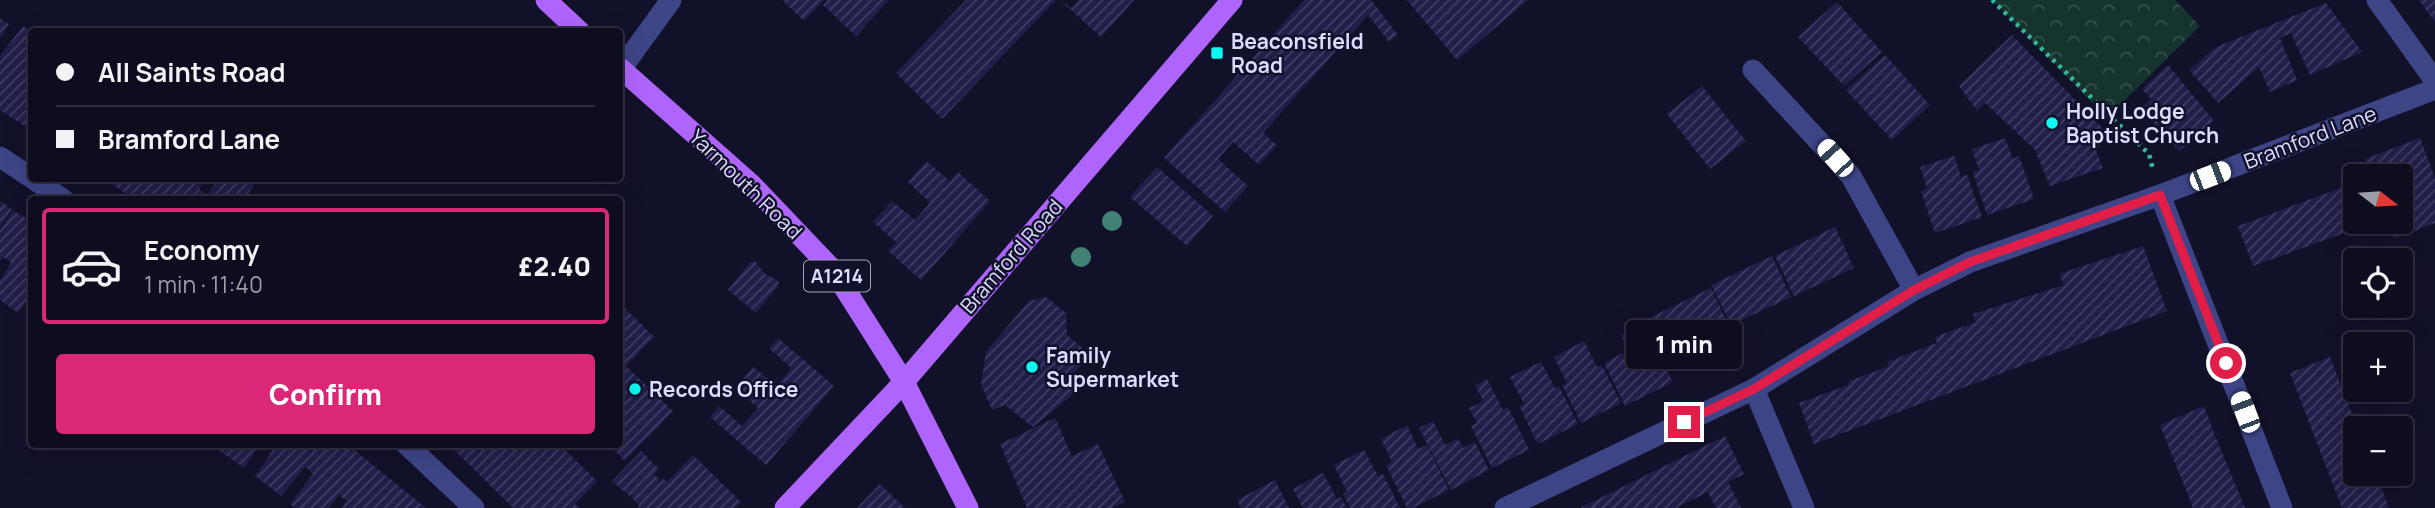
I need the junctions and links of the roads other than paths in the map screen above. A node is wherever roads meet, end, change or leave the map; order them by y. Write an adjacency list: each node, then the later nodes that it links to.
1 (546, 0): 5 (main road)
2 (671, 0): 6 (street)
3 (1233, 0): 17 (main road, Bramford Road)
4 (2377, 0): 9 (street)
5 (576, 28)
6 (623, 64)
7 (1752, 70): 16 (street)
8 (623, 71): 17 (main road, Yarmouth Road / A1214)
9 (2435, 81)
10 (2435, 89): 14 (street, Bramford Lane)
11 (0, 157): 12 (street)
12 (28, 175)
13 (38, 182): 15 (street)
14 (2160, 195): 16 (street, Bramford Lane); 25 (street)
15 (58, 196)
16 (1914, 290): 18 (street, Bramford Lane)
17 (904, 382): 21 (main road, Bramford Road); 22 (main road, A1214)
18 (1754, 389): 23 (street, Bramford Lane); 24 (street)
19 (410, 448): 20 (street)
20 (474, 508)
21 (785, 508)
22 (968, 508)
23 (1505, 508)
24 (1804, 508)
25 (2282, 508)

